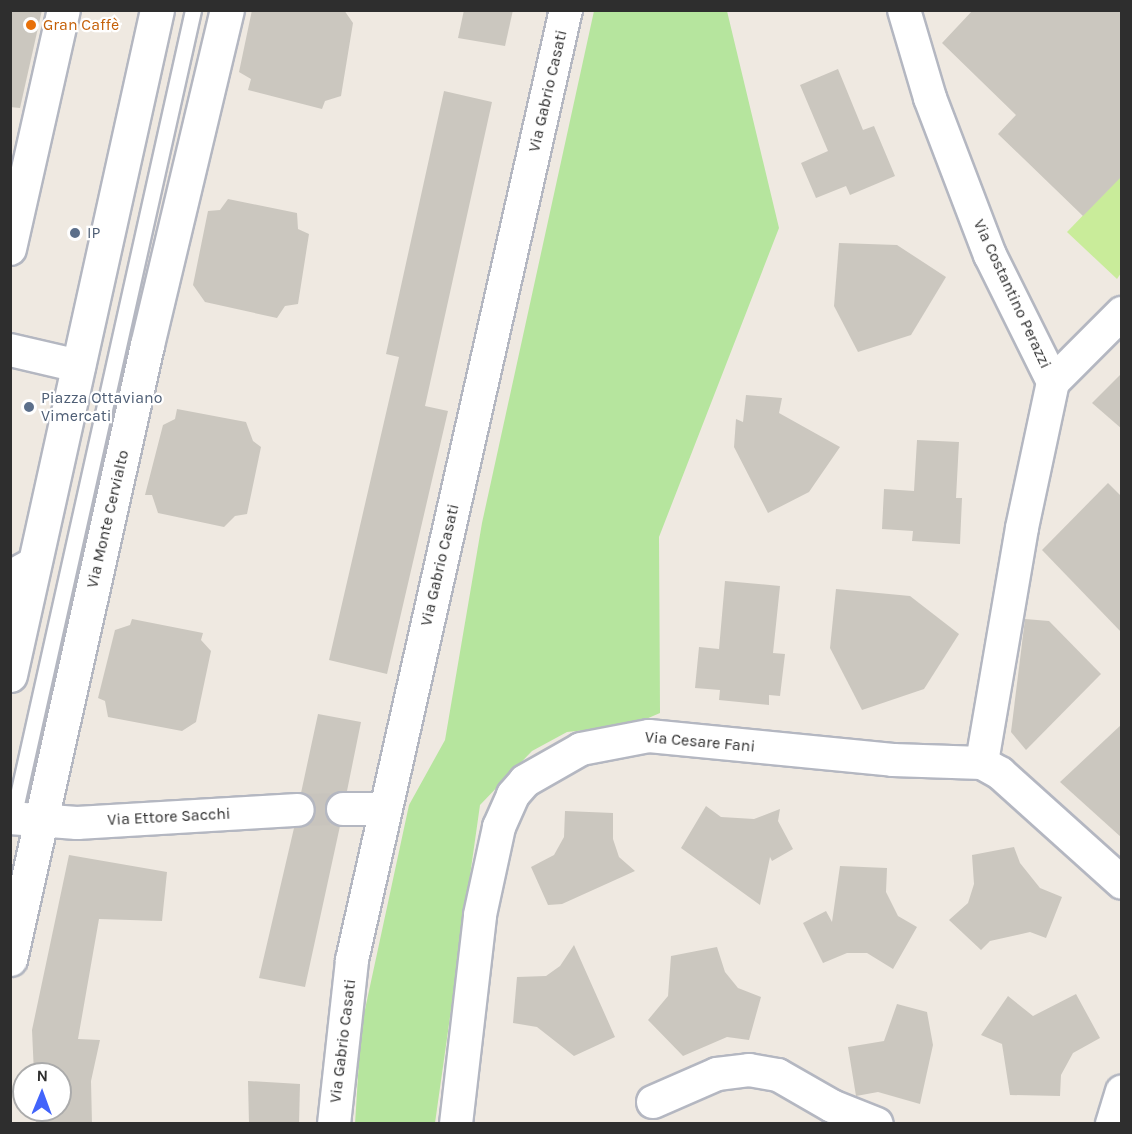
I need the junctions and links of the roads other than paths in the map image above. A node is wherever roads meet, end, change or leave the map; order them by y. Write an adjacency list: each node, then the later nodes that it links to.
1 (64, 10): 7 (street)
2 (158, 10): 10 (street)
3 (193, 10): 18 (lane, Via Monte Cervialto)
4 (227, 10): 18 (street, Via Monte Cervialto)
5 (566, 10): 16 (street, Via Gabrio Casati)
6 (904, 10): 11 (street, Via Costantino Perazzi)
7 (10, 249)
8 (1122, 313): 11 (street)
9 (10, 350): 10 (street)
10 (79, 366): 12 (street)
11 (1053, 382): 14 (street, Via Costantino Perazzi)
12 (23, 570): 13 (street)
13 (10, 675)
14 (982, 763): 19 (street); 24 (street, Via Cesare Fani)
15 (343, 809): 16 (street)
16 (385, 809): 23 (street, Via Gabrio Casati)
17 (298, 810): 18 (street, Via Ettore Sacchi)
18 (19, 822): 20 (street, Via Monte Cervialto)
19 (1122, 883)
20 (10, 959)
21 (1122, 1092): 26 (street)
22 (653, 1102): 25 (street)
23 (334, 1124)
24 (456, 1124)
25 (877, 1124)
26 (1112, 1124)

